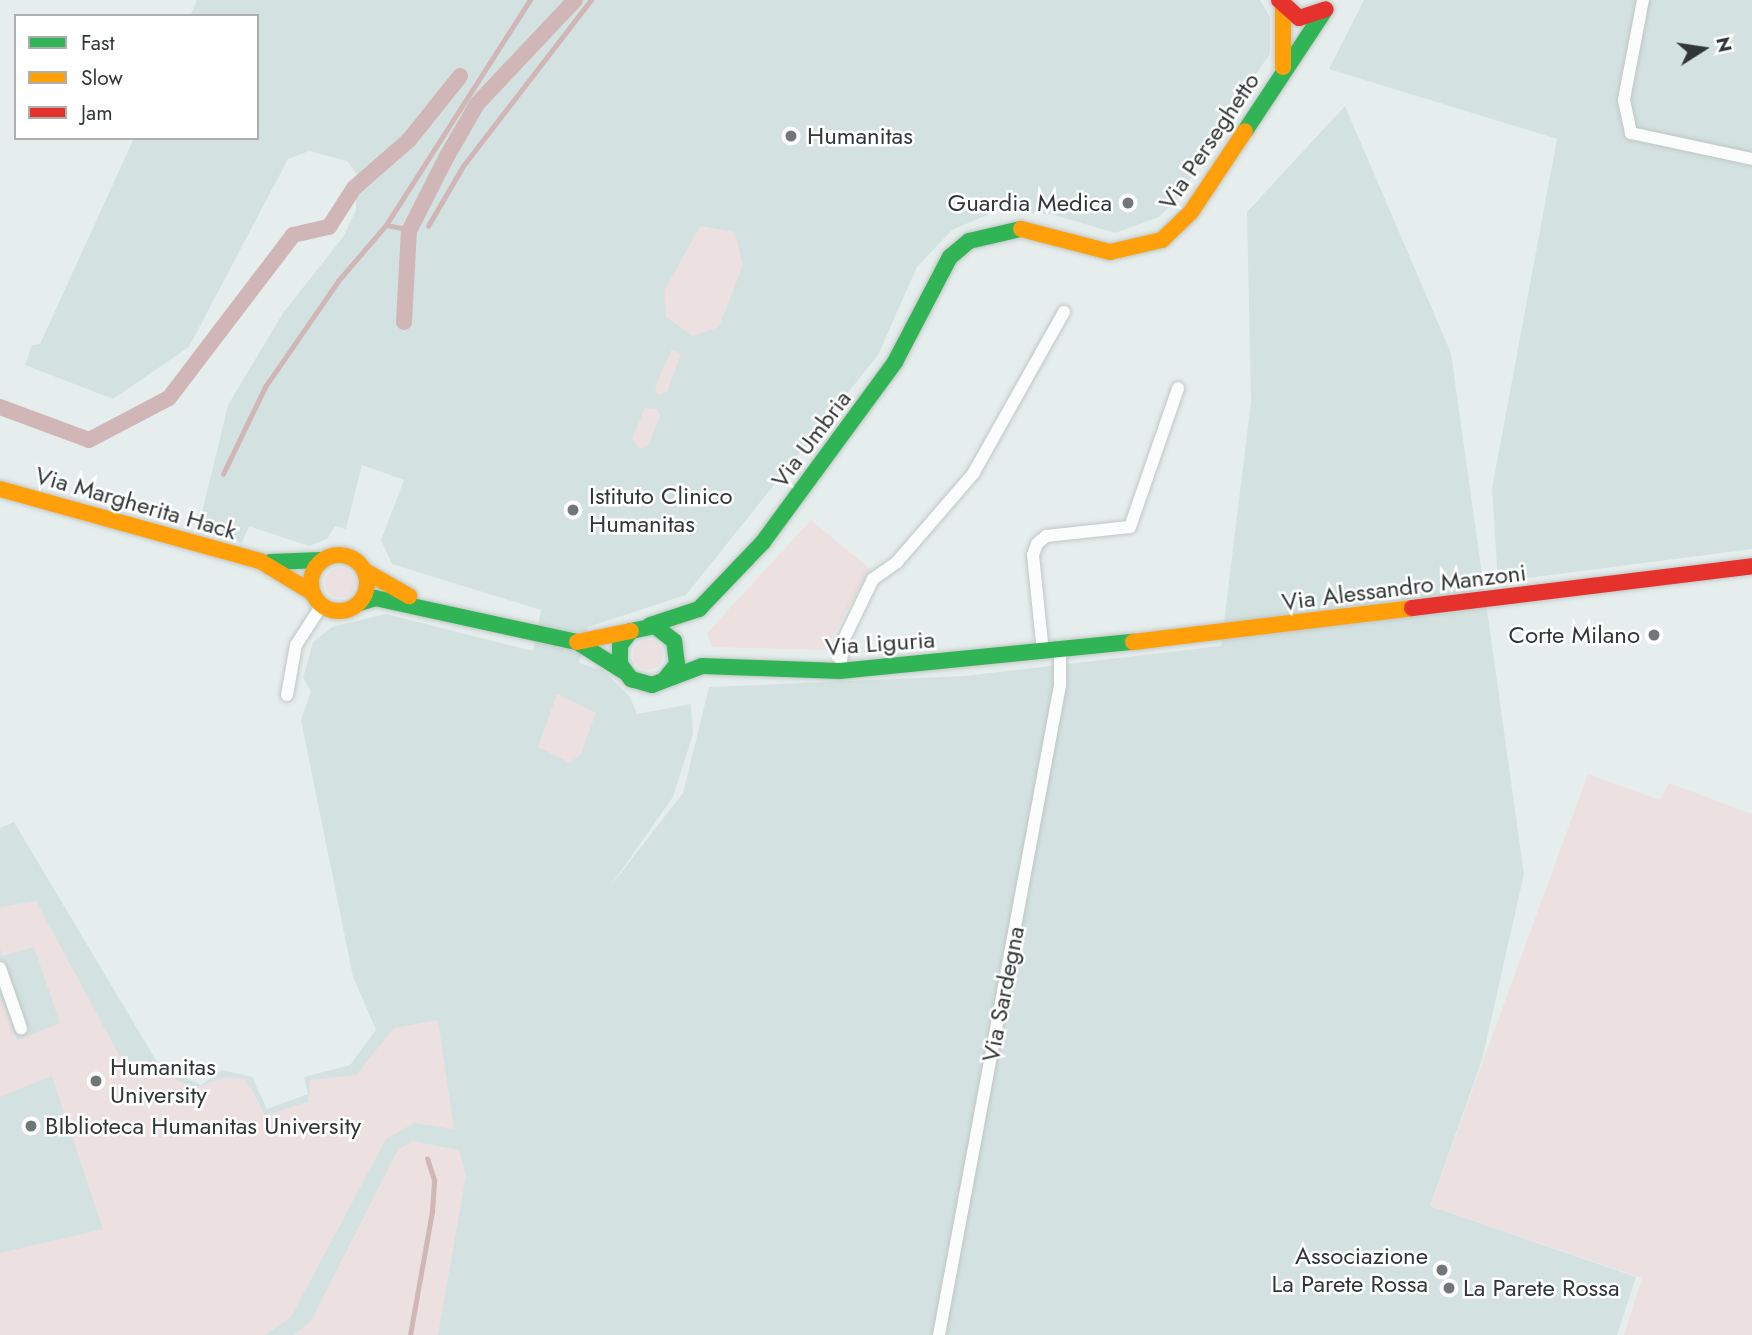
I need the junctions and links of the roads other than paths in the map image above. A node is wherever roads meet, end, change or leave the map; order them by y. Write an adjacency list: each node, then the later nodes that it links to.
1 (1643, 0): 5 (street)
2 (1281, 4): 3 (street); 4 (street, Via Perseghetto)
3 (1328, 5): 4 (street, Via Perseghetto)
4 (1283, 71): 6 (street, Via Perseghetto)
5 (1752, 159)
6 (969, 241): 16 (street, Via Umbria)
7 (1064, 312): 26 (street)
8 (1178, 388): 22 (street)
9 (0, 489): 11 (street, Via Margherita Hack)
10 (322, 560): 11 (street); 13 (street); 14 (street)
11 (260, 561): 14 (street)
12 (1752, 566): 23 (street, Via Alessandro Manzoni)
13 (365, 571): 15 (street); 17 (street)
14 (317, 599): 15 (street); 28 (street)
15 (360, 603): 17 (street)
16 (698, 609): 18 (street, Via Umbria); 21 (street)
17 (458, 613): 20 (street)
18 (650, 625): 19 (street); 21 (street)
19 (631, 631): 20 (street); 25 (street)
20 (577, 642): 25 (street)
21 (676, 646): 24 (street, Via Liguria); 27 (street)
22 (1043, 652): 23 (street, Via Liguria); 26 (street, Via Liguria)
23 (1060, 652): 31 (street, Via Sardegna)
24 (702, 666): 26 (street, Via Liguria); 27 (street, Via Liguria)
25 (623, 671): 27 (street)
26 (840, 671)
27 (665, 680)
28 (287, 695)
29 (0, 968): 30 (street)
30 (21, 1028)
31 (939, 1335)

